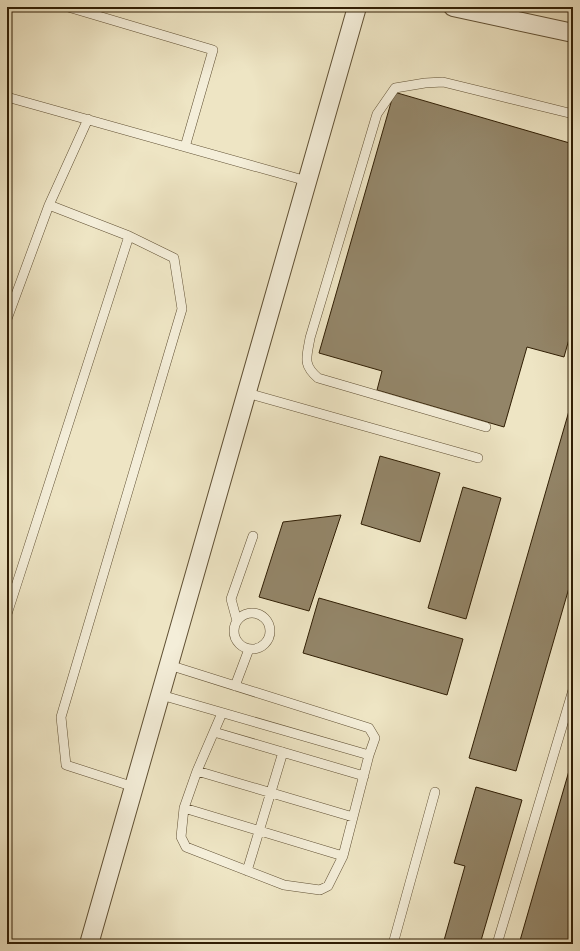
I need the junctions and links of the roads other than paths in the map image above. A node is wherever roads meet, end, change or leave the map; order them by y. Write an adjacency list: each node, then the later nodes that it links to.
1 (68, 7): 8 (lane)
2 (357, 7): 9 (street)
3 (453, 7): 4 (street)
4 (573, 33)
5 (7, 97): 7 (lane)
6 (573, 112): 14 (lane)
7 (88, 119): 8 (lane); 10 (lane)
8 (185, 147): 9 (lane)
9 (307, 181): 13 (street)
10 (49, 205): 11 (lane); 12 (lane)
11 (129, 236): 17 (lane); 30 (lane)
12 (7, 319)
13 (247, 393): 15 (lane); 20 (street)
14 (486, 427)
15 (478, 458)
16 (253, 536): 18 (lane)
17 (7, 614)
18 (237, 621): 19 (lane); 19 (lane)
19 (249, 649): 21 (lane)
20 (169, 665): 21 (lane); 23 (street)
21 (235, 686): 27 (lane)
22 (573, 690): 40 (lane)
23 (160, 695): 24 (lane); 30 (street)
24 (222, 712): 25 (lane); 27 (lane)
25 (214, 732): 26 (lane); 28 (lane)
26 (283, 752): 29 (lane); 32 (lane)
27 (369, 755): 29 (lane)
28 (196, 771): 32 (lane); 33 (lane)
29 (364, 776): 34 (lane)
30 (134, 787): 38 (street)
31 (435, 792): 39 (lane)
32 (270, 793): 34 (lane); 35 (lane)
33 (184, 808): 35 (lane); 37 (lane)
34 (353, 817): 36 (lane)
35 (259, 831): 36 (lane); 37 (lane)
36 (343, 856): 37 (lane)
37 (247, 872)
38 (89, 944)
39 (393, 944)
40 (497, 944)

